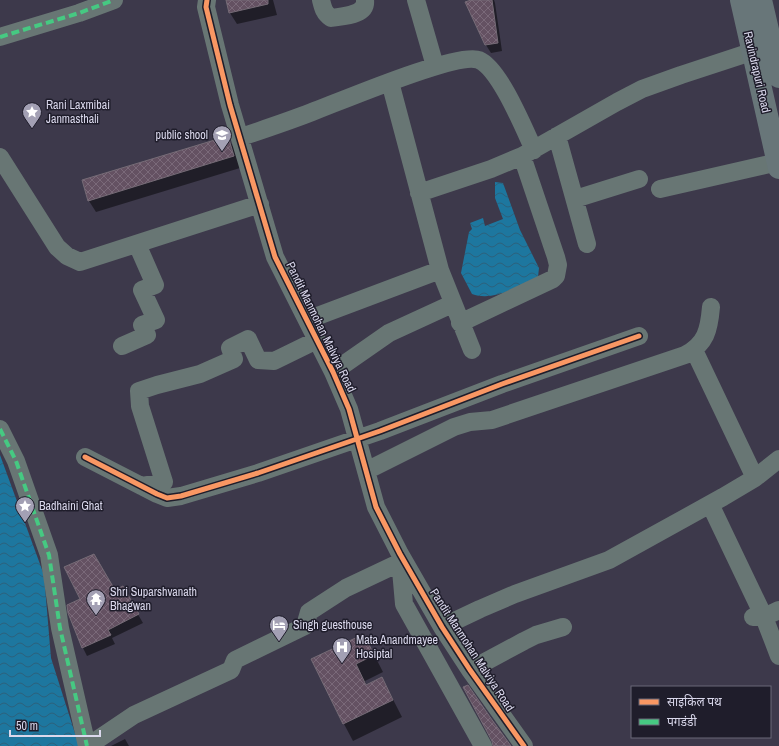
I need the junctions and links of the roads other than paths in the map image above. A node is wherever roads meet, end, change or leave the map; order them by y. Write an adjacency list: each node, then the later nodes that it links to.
1 (114, 0): 8 (street)
2 (207, 0): 14 (street, Pandit Manmohan Malviya Road)
3 (321, 0): 4 (street)
4 (365, 0)
5 (416, 0): 10 (street)
6 (740, 0): 9 (main road, Ravindrapuri Road)
7 (761, 0): 9 (main road, Ravindrapuri Road)
8 (0, 37)
9 (768, 46): 11 (main road, Ravindrapuri Road); 13 (street); 17 (main road, Ravindrapuri Road)
10 (435, 66): 12 (street); 15 (street)
11 (779, 77)
12 (390, 82): 14 (street); 20 (street)
13 (557, 136): 15 (street); 21 (street)
14 (241, 137): 22 (street, Pandit Manmohan Malviya Road)
15 (528, 153): 20 (street); 29 (street)
16 (0, 157): 23 (street)
17 (778, 165): 19 (street)
18 (639, 179): 21 (street)
19 (660, 189)
20 (419, 193): 25 (street)
21 (575, 199): 24 (street)
22 (260, 204): 23 (street); 28 (street, Pandit Manmohan Malviya Road)
23 (137, 244): 32 (street)
24 (588, 244)
25 (440, 270): 26 (street); 28 (street)
26 (452, 304): 29 (street); 35 (street)
27 (711, 307): 34 (street)
28 (307, 320): 31 (street, Pandit Manmohan Malviya Road)
29 (460, 323): 33 (street)
30 (639, 336): 37 (street)
31 (317, 340): 35 (street, Pandit Manmohan Malviya Road); 42 (street)
32 (122, 346)
33 (472, 350)
34 (694, 350): 40 (street); 41 (street)
35 (334, 372): 37 (street, Pandit Manmohan Malviya Road)
36 (0, 429): 50 (street)
37 (357, 440): 40 (street, Pandit Manmohan Malviya Road); 42 (street)
38 (85, 457): 42 (street)
39 (779, 459): 41 (street)
40 (366, 471): 44 (street, Pandit Manmohan Malviya Road)
41 (755, 478): 43 (street)
42 (141, 486)
43 (710, 504): 45 (street); 46 (street)
44 (400, 558): 46 (street, Pandit Manmohan Malviya Road); 50 (street); 51 (street)
45 (765, 615): 48 (street)
46 (442, 627): 49 (street, Pandit Manmohan Malviya Road)
47 (563, 627): 49 (street)
48 (779, 656)
49 (470, 670): 52 (street, Pandit Manmohan Malviya Road)
50 (87, 746)
51 (483, 746)
52 (524, 746)

